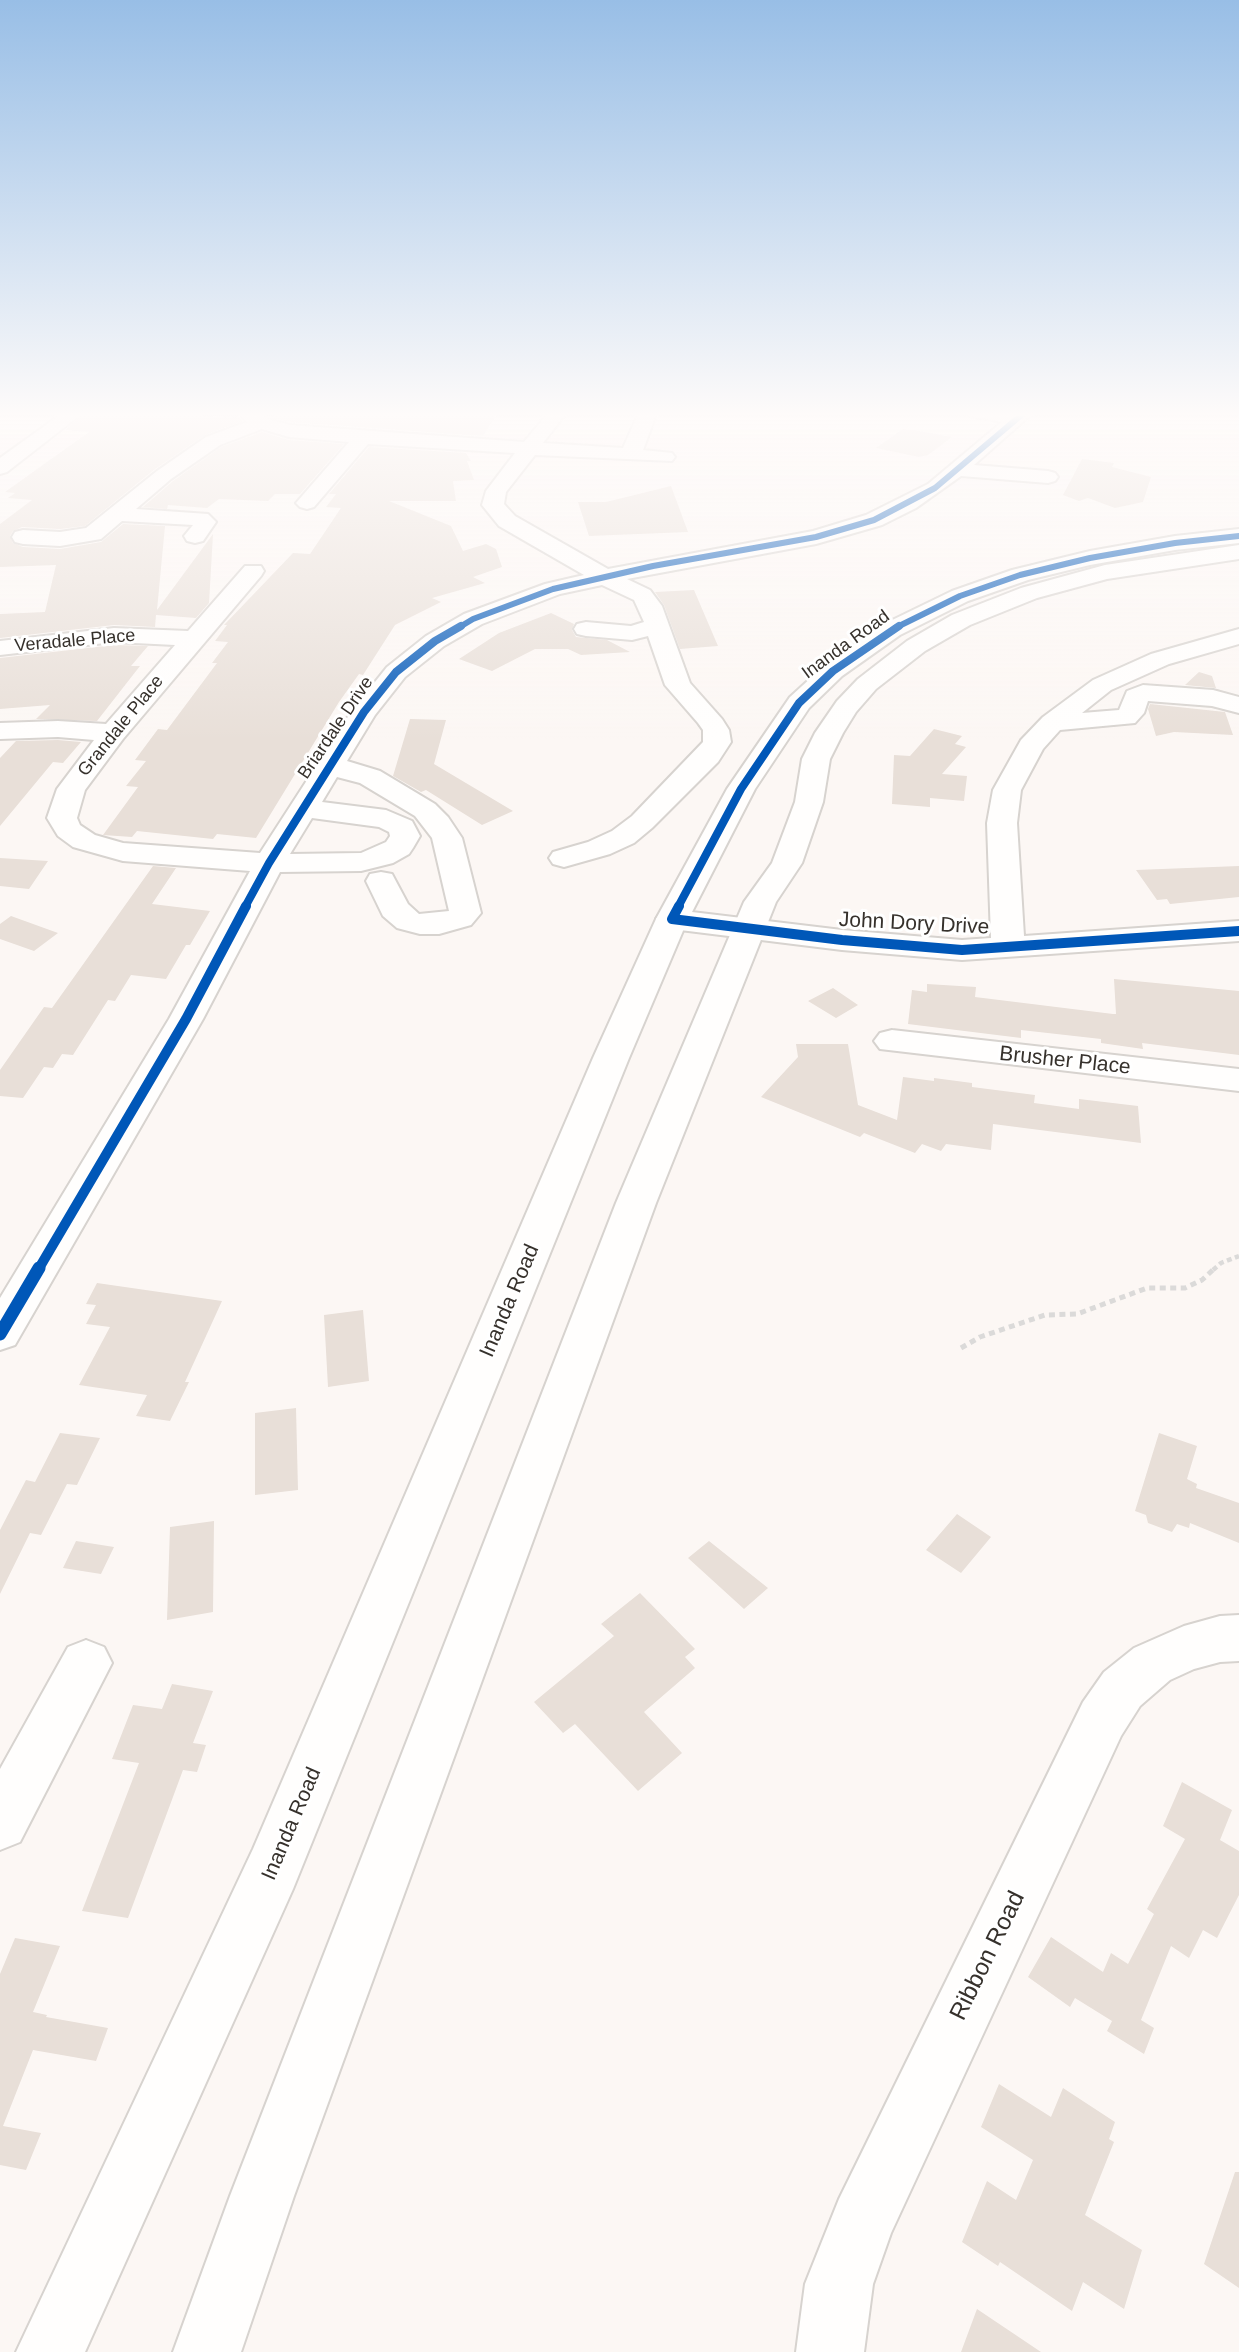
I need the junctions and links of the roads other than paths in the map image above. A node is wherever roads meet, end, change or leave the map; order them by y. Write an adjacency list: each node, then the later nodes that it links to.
1 (109, 522): 9 (street)
2 (205, 522): 7 (street)
3 (508, 522): 6 (street)
4 (549, 522): 6 (street)
5 (864, 522): 12 (street, Briardale Drive)
6 (530, 533): 12 (street)
7 (195, 536)
8 (1239, 536): 27 (street, Inanda Road)
9 (23, 537)
10 (1239, 552): 28 (street, Inanda Road)
11 (253, 571): 16 (street, Grandale Place)
12 (603, 576): 13 (street); 22 (street, Briardale Drive)
13 (655, 626): 14 (street); 24 (street)
14 (586, 629)
15 (1239, 636): 19 (street)
16 (193, 639): 17 (street, Veradale Place); 21 (street, Grandale Place)
17 (0, 648)
18 (1239, 705): 19 (street)
19 (1052, 723): 30 (street)
20 (0, 732): 21 (street)
21 (113, 733): 25 (street, Grandale Place)
22 (328, 768): 23 (street, Briardale Drive); 26 (street)
23 (303, 808): 25 (street, Briardale Drive); 25 (street, Grandale Place)
24 (564, 858)
25 (269, 863): 33 (street, Briardale Drive)
26 (381, 881)
27 (677, 910): 28 (street, John Dory Drive); 37 (street, Inanda Road)
28 (754, 919): 30 (street, John Dory Drive); 38 (street, Inanda Road)
29 (1239, 931): 30 (street, John Dory Drive)
30 (1000, 947)
31 (892, 1041): 32 (street, Brusher Place)
32 (1239, 1080)
33 (0, 1334)
34 (1239, 1638): 39 (street, Ribbon Road)
35 (86, 1663): 36 (street)
36 (0, 1823)
37 (50, 2352)
38 (207, 2352)
39 (830, 2352)

